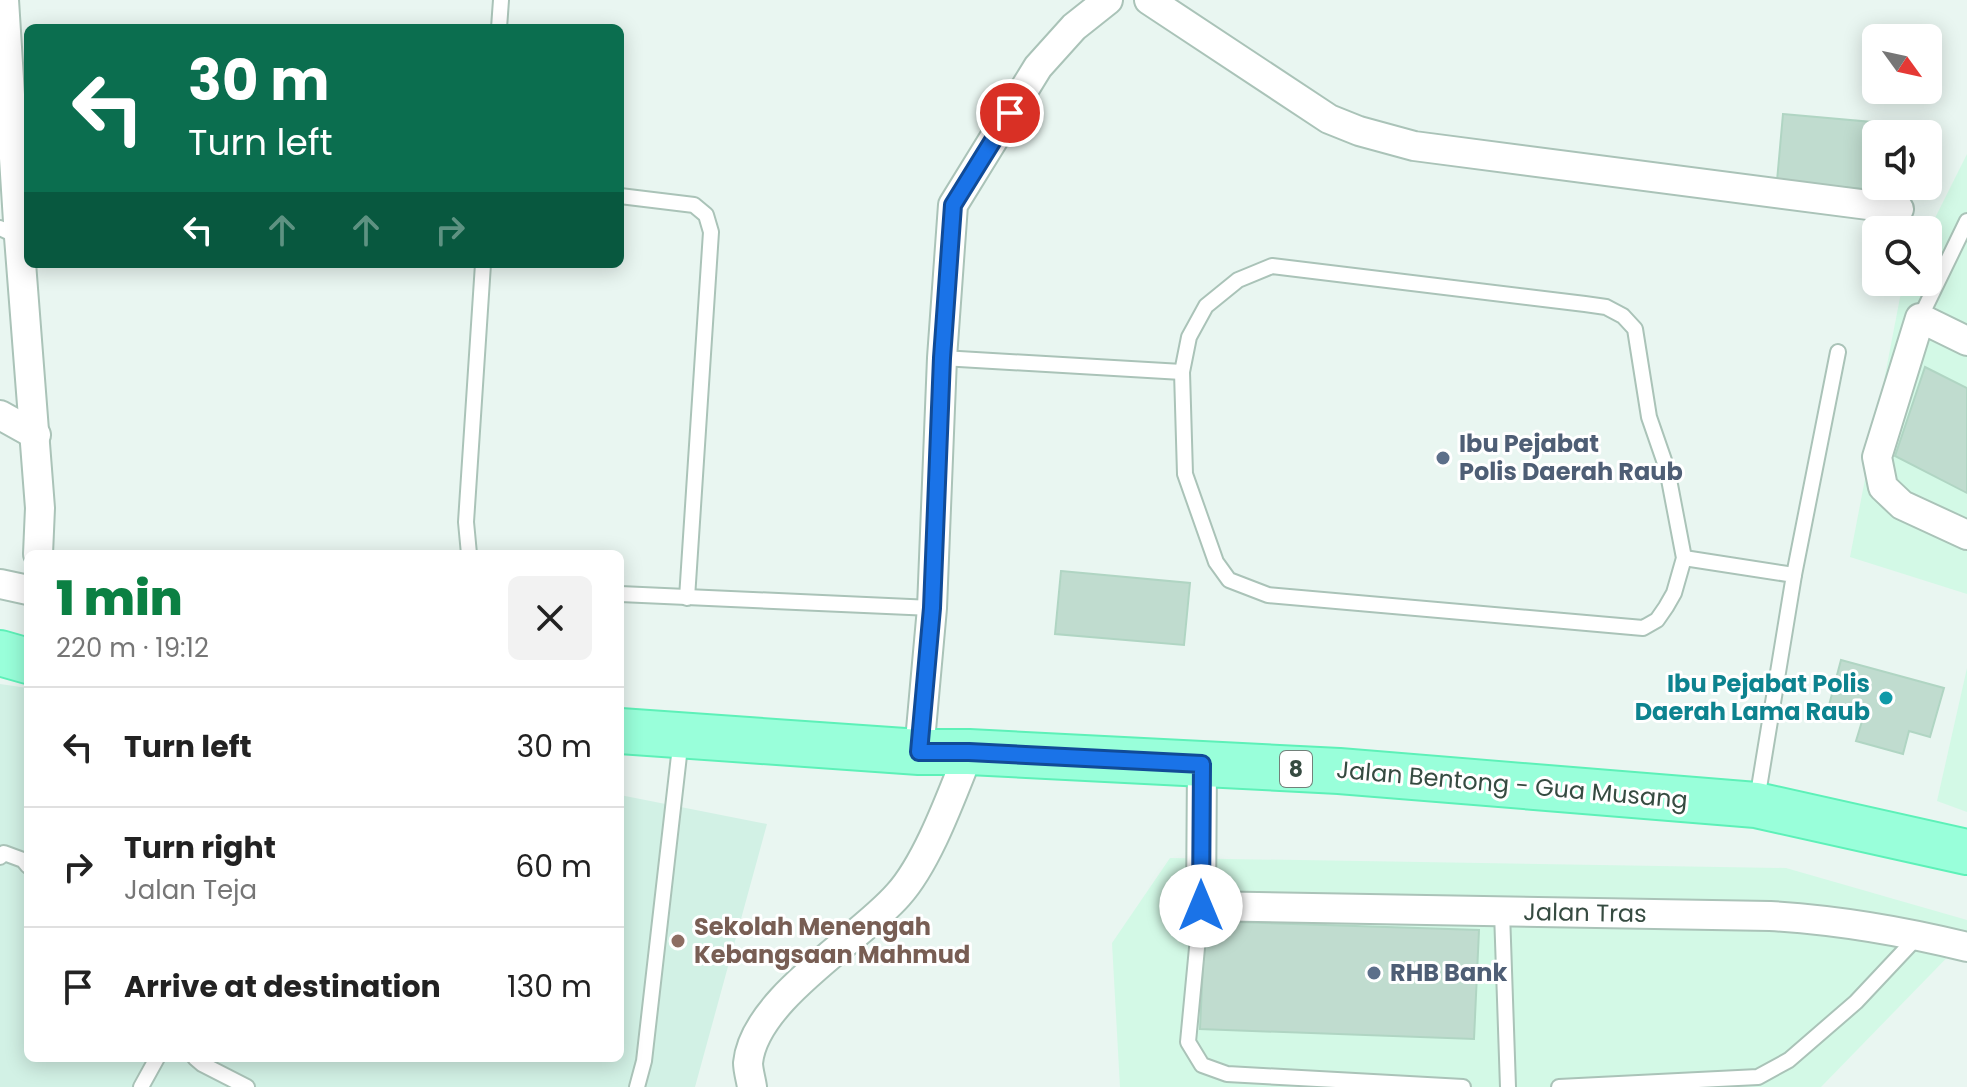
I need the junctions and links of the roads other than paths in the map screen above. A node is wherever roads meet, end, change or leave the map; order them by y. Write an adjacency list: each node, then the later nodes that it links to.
1 (4, 0): 6 (street)
2 (501, 0): 5 (lane)
3 (1108, 0): 15 (street)
4 (1149, 0): 8 (street)
5 (499, 24)
6 (3, 52): 10 (street)
7 (624, 196): 27 (lane)
8 (1899, 209)
9 (1967, 221): 12 (lane)
10 (10, 233): 18 (street)
11 (483, 268): 21 (lane)
12 (1920, 318): 13 (street); 19 (street)
13 (1967, 341)
14 (1838, 352): 23 (lane)
15 (942, 358): 16 (lane); 28 (street)
16 (1182, 372): 22 (lane); 22 (lane)
17 (0, 415): 18 (street)
18 (36, 435): 20 (street)
19 (1967, 535)
20 (38, 550)
21 (469, 550)
22 (1684, 558): 23 (lane)
23 (1794, 575): 36 (lane)
24 (0, 584): 25 (street)
25 (24, 589)
26 (624, 594): 27 (lane)
27 (687, 598): 28 (lane)
28 (932, 608): 33 (street)
29 (0, 653): 30 (main road)
30 (24, 660)
31 (624, 731): 32 (main road, Jalan Bentong - Gua Musang / 8)
32 (681, 734): 33 (main road, Jalan Bentong - Gua Musang / 8); 48 (lane)
33 (919, 752): 34 (main road, Jalan Bentong - Gua Musang / 8)
34 (969, 752): 35 (main road, Jalan Bentong - Gua Musang / 8); 49 (street)
35 (1202, 764): 36 (main road, Jalan Bentong - Gua Musang / 8); 40 (street)
36 (1756, 805): 37 (main road, Jalan Bentong - Gua Musang / 8)
37 (1965, 847)
38 (0, 857): 39 (lane)
39 (24, 863)
40 (1201, 906): 41 (street, Jalan Tras); 50 (lane)
41 (1502, 912): 42 (street, Jalan Tras); 51 (lane)
42 (1919, 935): 43 (street, Jalan Tras); 52 (lane)
43 (1967, 947)
44 (155, 1062): 46 (lane)
45 (200, 1062): 47 (lane)
46 (141, 1087)
47 (247, 1087)
48 (637, 1087)
49 (752, 1087)
50 (1463, 1087)
51 (1508, 1087)
52 (1559, 1087)

